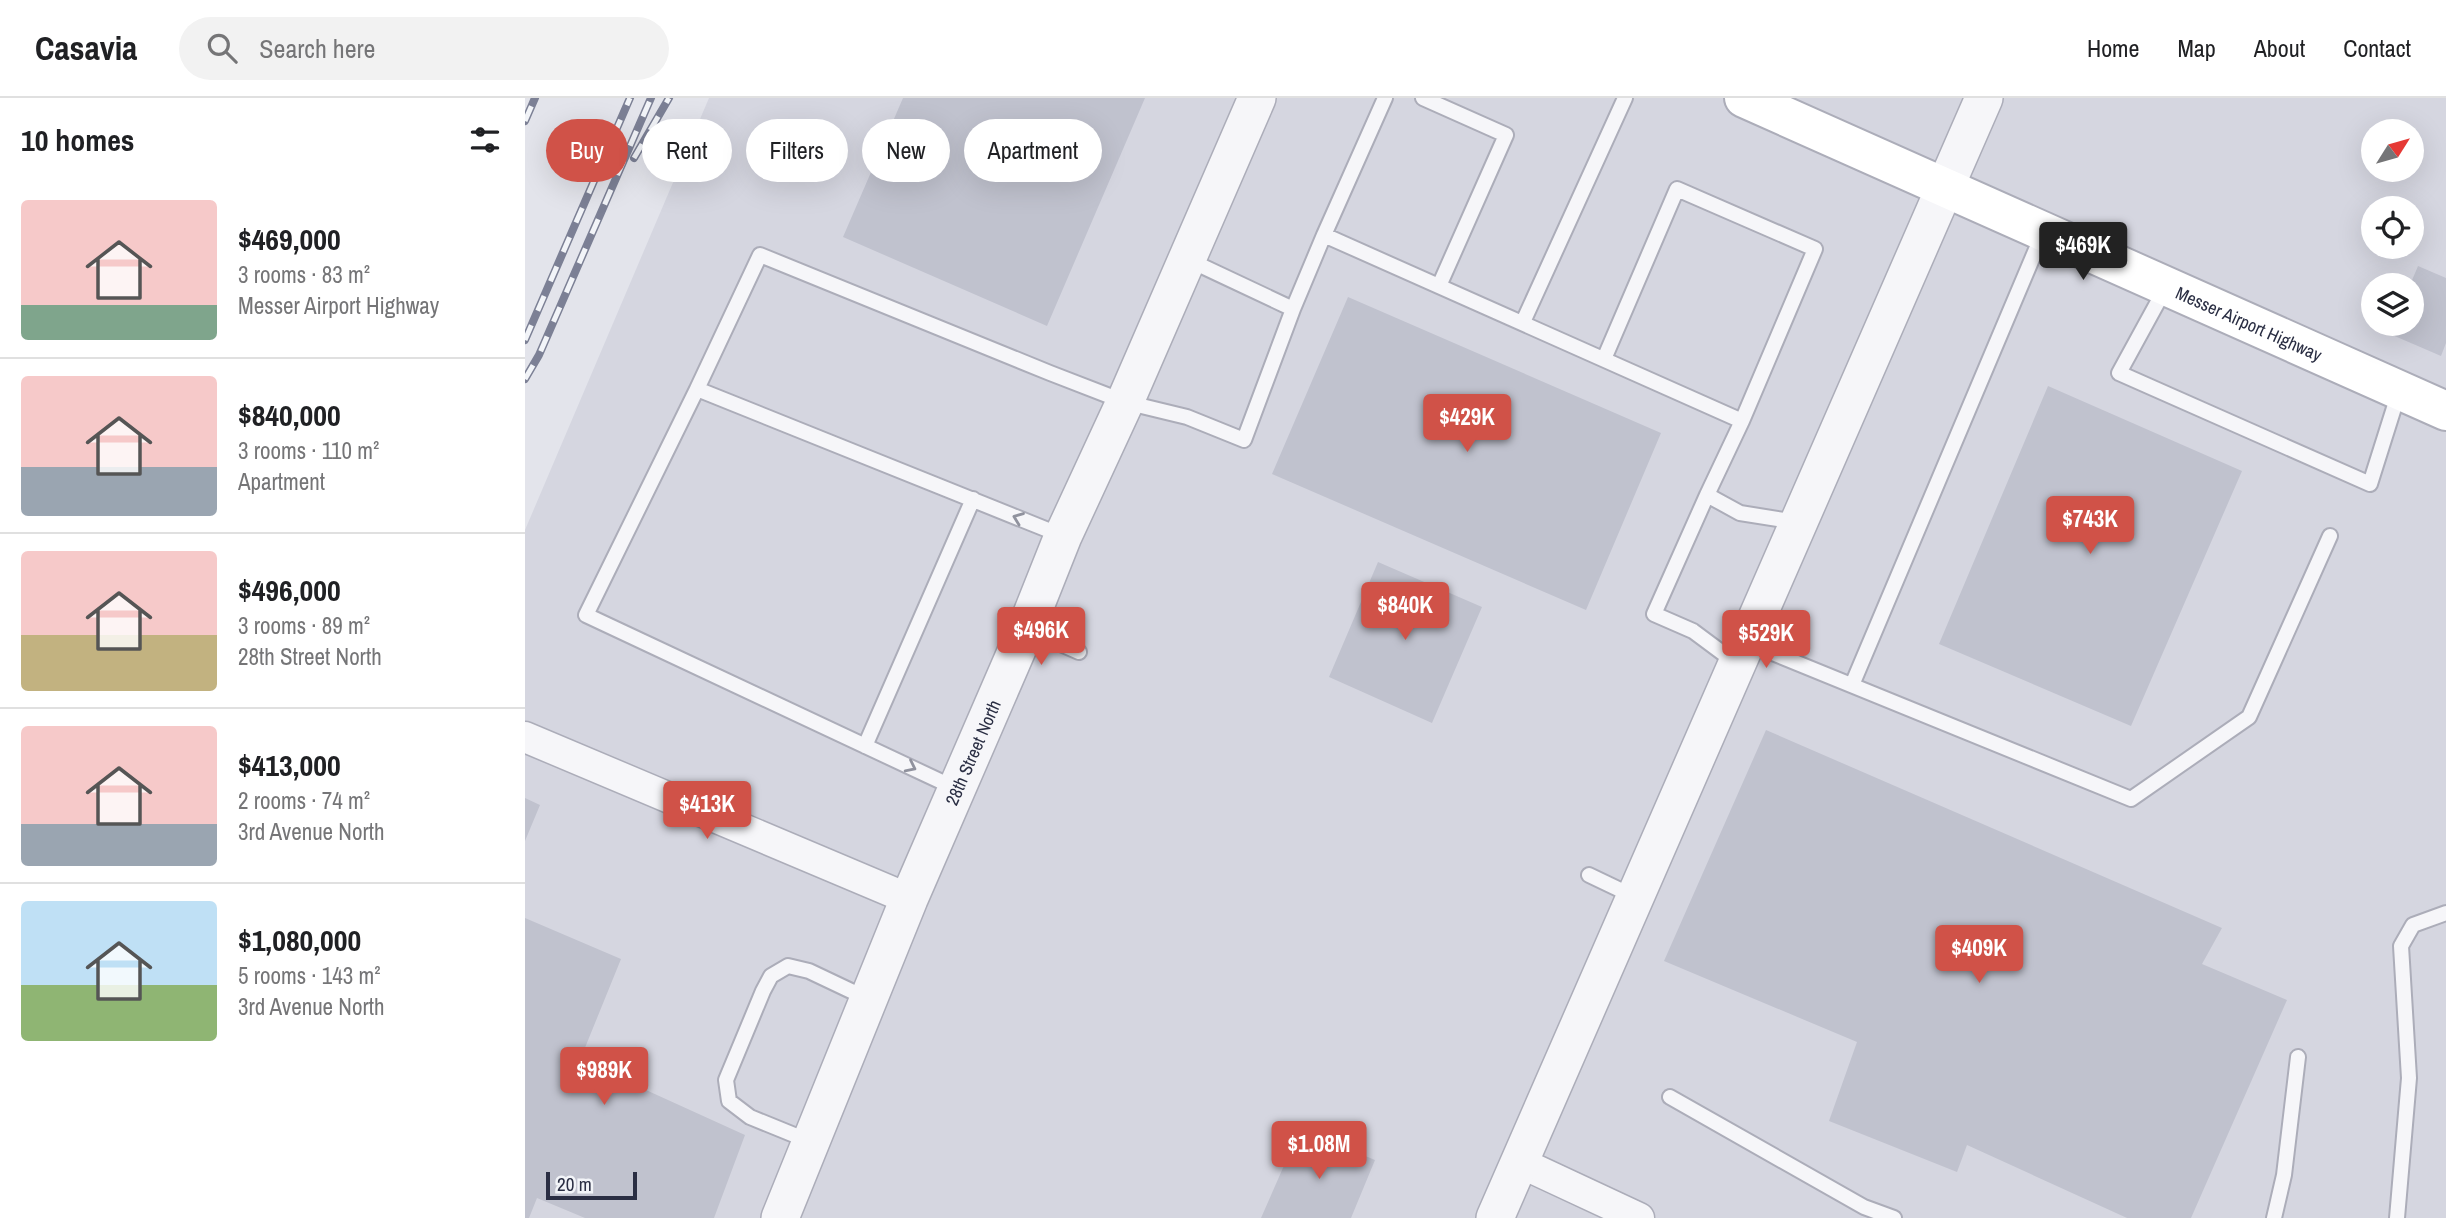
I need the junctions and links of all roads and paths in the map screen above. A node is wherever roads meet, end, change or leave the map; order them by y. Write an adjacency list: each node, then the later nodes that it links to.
1 (1257, 98): 10 (street, 28th Street North)
2 (1385, 98): 9 (lane)
3 (1423, 98): 11 (lane)
4 (1625, 98): 14 (lane)
5 (1744, 98): 7 (main road, Messer Airport Highway)
6 (1984, 98): 7 (street)
7 (1945, 188): 8 (main road, Messer Airport Highway); 23 (street)
8 (2043, 232): 12 (main road, Messer Airport Highway); 29 (lane)
9 (1324, 235): 11 (lane); 13 (lane)
10 (1187, 259): 13 (lane); 18 (street, 28th Street North)
11 (1439, 286): 14 (lane)
12 (2166, 286): 17 (main road, Messer Airport Highway); 17 (lane)
13 (1293, 309): 18 (lane)
14 (1523, 322): 15 (lane)
15 (1604, 359): 20 (lane); 20 (lane)
16 (697, 390): 18 (lane); 22 (lane); 31 (lane)
17 (2400, 390): 19 (main road, Messer Airport Highway)
18 (1125, 402): 24 (street, 28th Street North)
19 (2446, 411)
20 (1742, 421): 21 (lane)
21 (1707, 495): 23 (lane); 28 (lane)
22 (973, 499): 24 (lane, one-way to 22); 31 (lane)
23 (1799, 522): 28 (street)
24 (1063, 536): 26 (street, 28th Street North)
25 (2330, 536): 29 (lane)
26 (1026, 629): 27 (lane); 32 (street, 28th Street North)
27 (1079, 652)
28 (1742, 653): 29 (lane); 34 (street)
29 (1852, 685)
30 (525, 737): 35 (street)
31 (865, 746): 32 (lane, one-way to 32)
32 (957, 789): 35 (street, 28th Street North)
33 (1589, 875): 34 (lane)
34 (1635, 897): 41 (street)
35 (909, 899): 37 (street, 28th Street North)
36 (2446, 913): 48 (lane)
37 (868, 999): 40 (street, 28th Street North); 40 (lane)
38 (2298, 1057): 47 (lane)
39 (1671, 1097): 42 (lane)
40 (811, 1142): 43 (street, 28th Street North)
41 (1519, 1162): 44 (street); 45 (street)
42 (1862, 1212): 46 (lane)
43 (780, 1218)
44 (1495, 1218)
45 (1639, 1218)
46 (1894, 1218)
47 (2274, 1218)
48 (2397, 1218)

